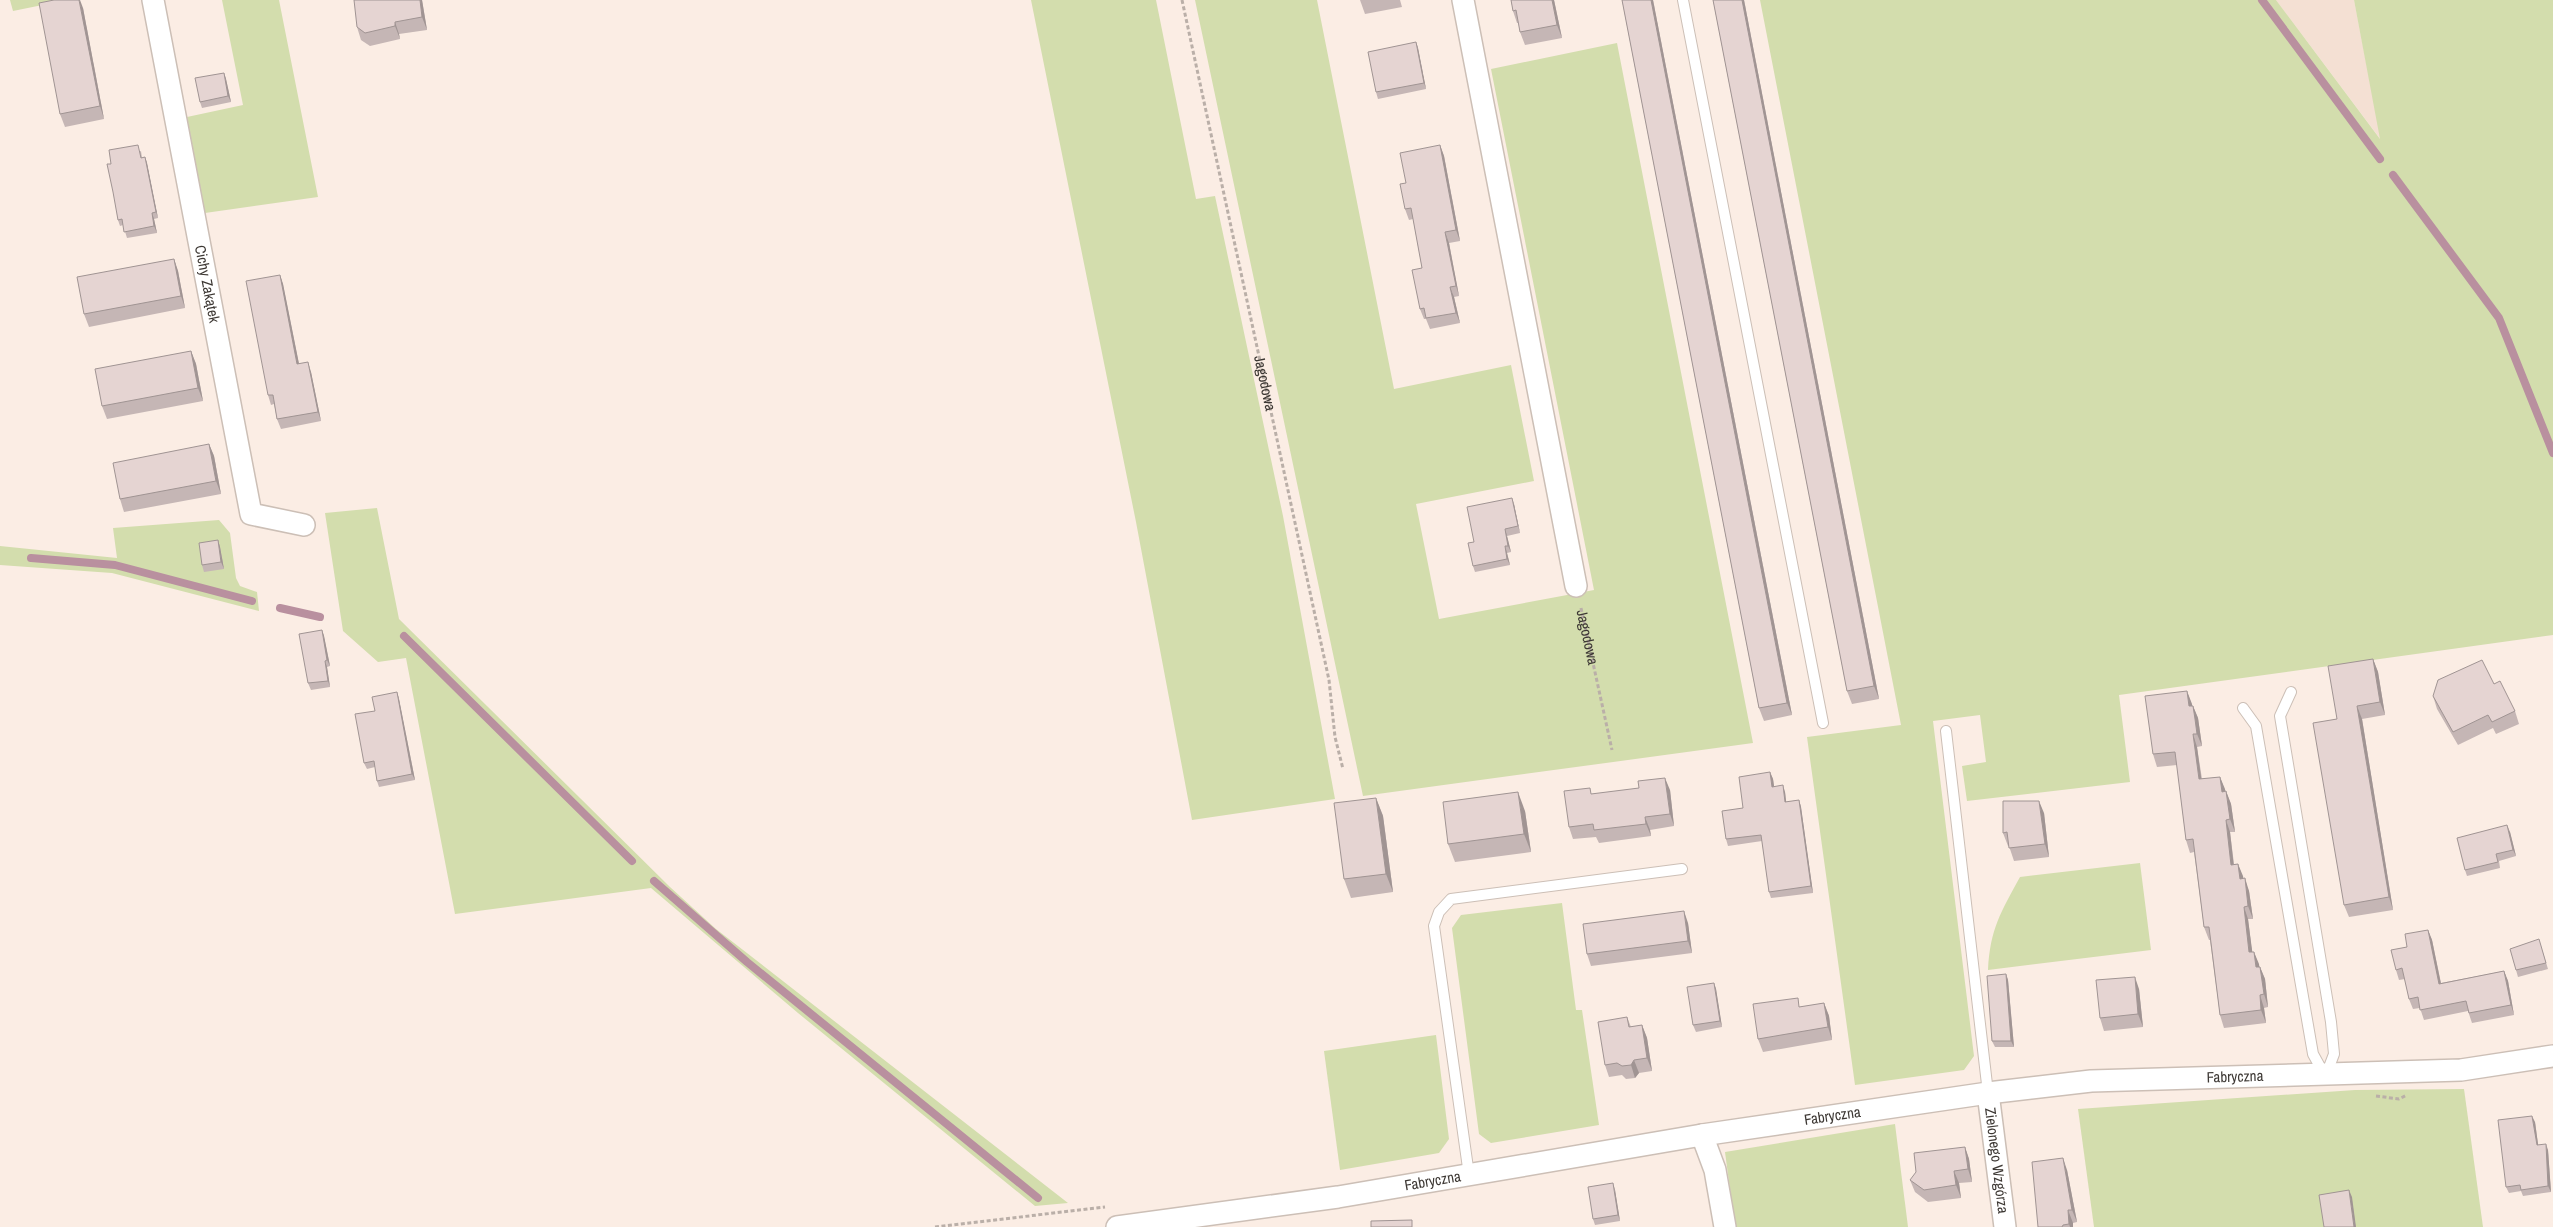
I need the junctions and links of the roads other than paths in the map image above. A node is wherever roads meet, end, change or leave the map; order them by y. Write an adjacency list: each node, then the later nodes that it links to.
1 (153, 0): 4 (street, Cichy Zakątek)
2 (1463, 0): 5 (street)
3 (1683, 0): 8 (lane)
4 (304, 525)
5 (1576, 586)
6 (2291, 692): 12 (lane)
7 (2242, 708): 12 (lane)
8 (1823, 723)
9 (1946, 731): 13 (lane)
10 (1682, 868): 15 (lane)
11 (2553, 1056): 12 (street, Fabryczna)
12 (2325, 1076): 13 (street, Fabryczna)
13 (1988, 1093): 14 (street, Fabryczna); 19 (street, Zielonego Wzgórza)
14 (1702, 1135): 15 (street, Fabryczna); 18 (street)
15 (1469, 1175): 16 (street, Fabryczna)
16 (1250, 1219): 17 (street, Fabryczna)
17 (1117, 1227)
18 (1725, 1227)
19 (2005, 1227)

